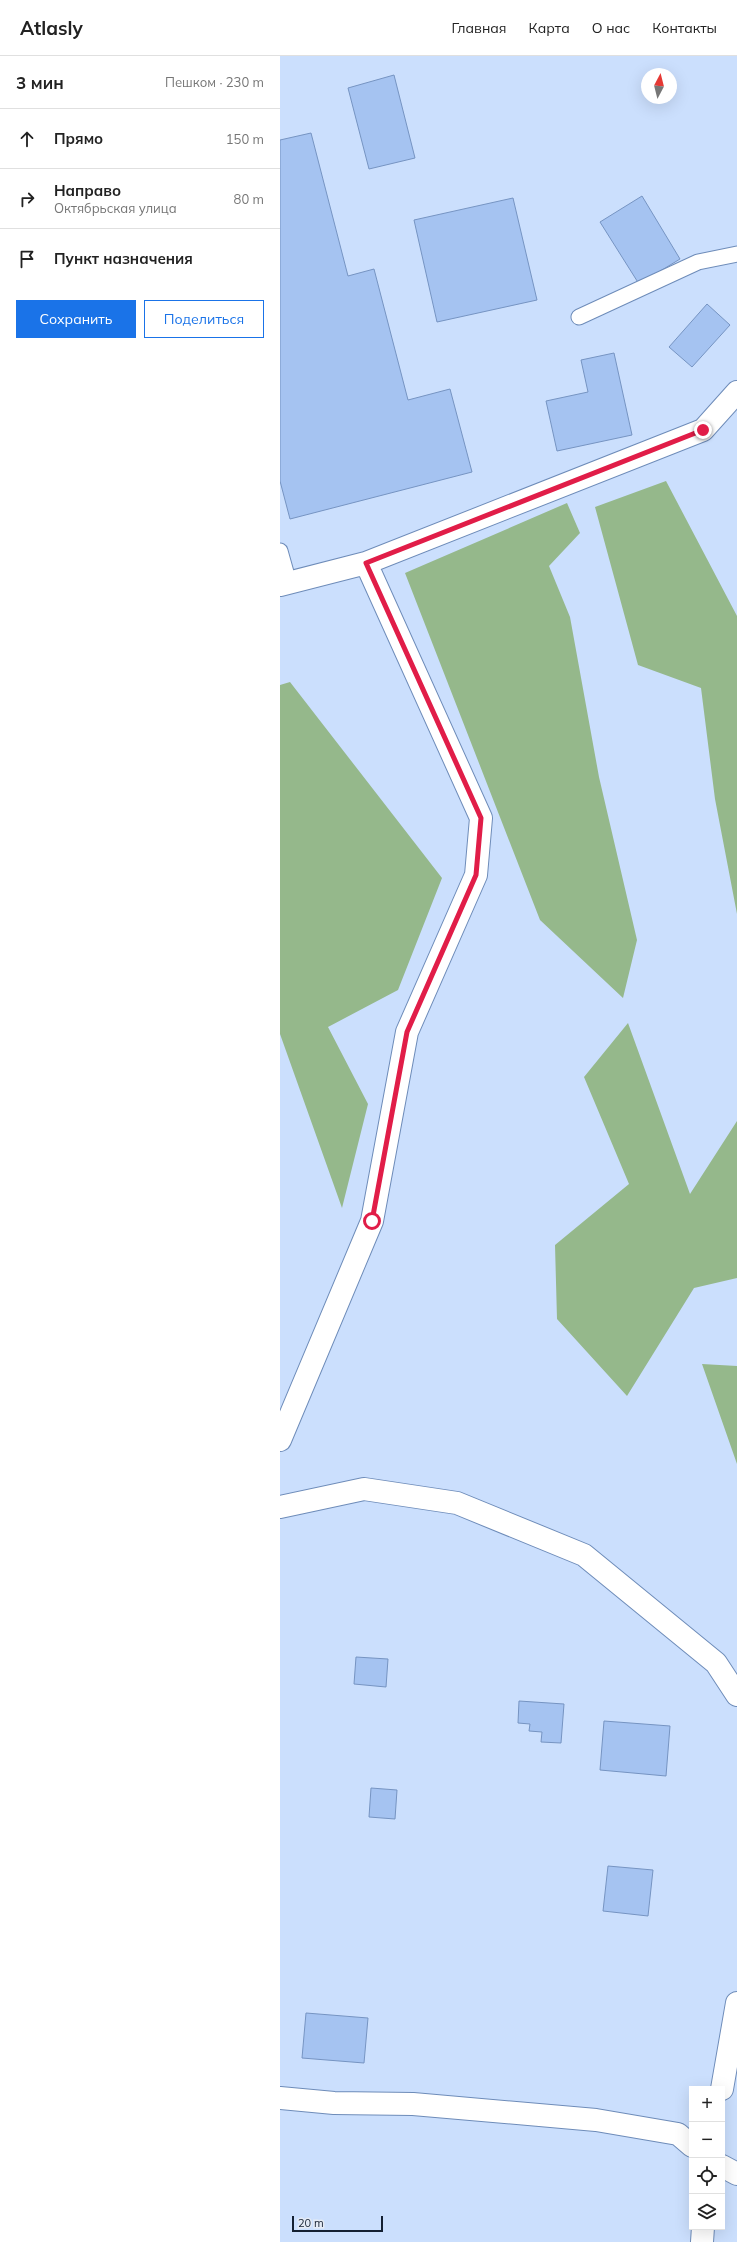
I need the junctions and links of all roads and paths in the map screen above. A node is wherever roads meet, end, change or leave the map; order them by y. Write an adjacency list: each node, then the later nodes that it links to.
1 (737, 254): 2 (lane)
2 (579, 317)
3 (737, 392): 5 (street)
4 (280, 552): 6 (lane)
5 (366, 563): 6 (street); 7 (street)
6 (285, 584)
7 (280, 1440)
8 (280, 1507): 9 (street)
9 (737, 1695)
10 (737, 2003): 11 (street)
11 (723, 2086)
12 (280, 2098): 13 (street)
13 (689, 2143)
14 (725, 2168): 15 (street)
15 (737, 2174)
16 (703, 2230): 17 (street)
17 (702, 2242)

